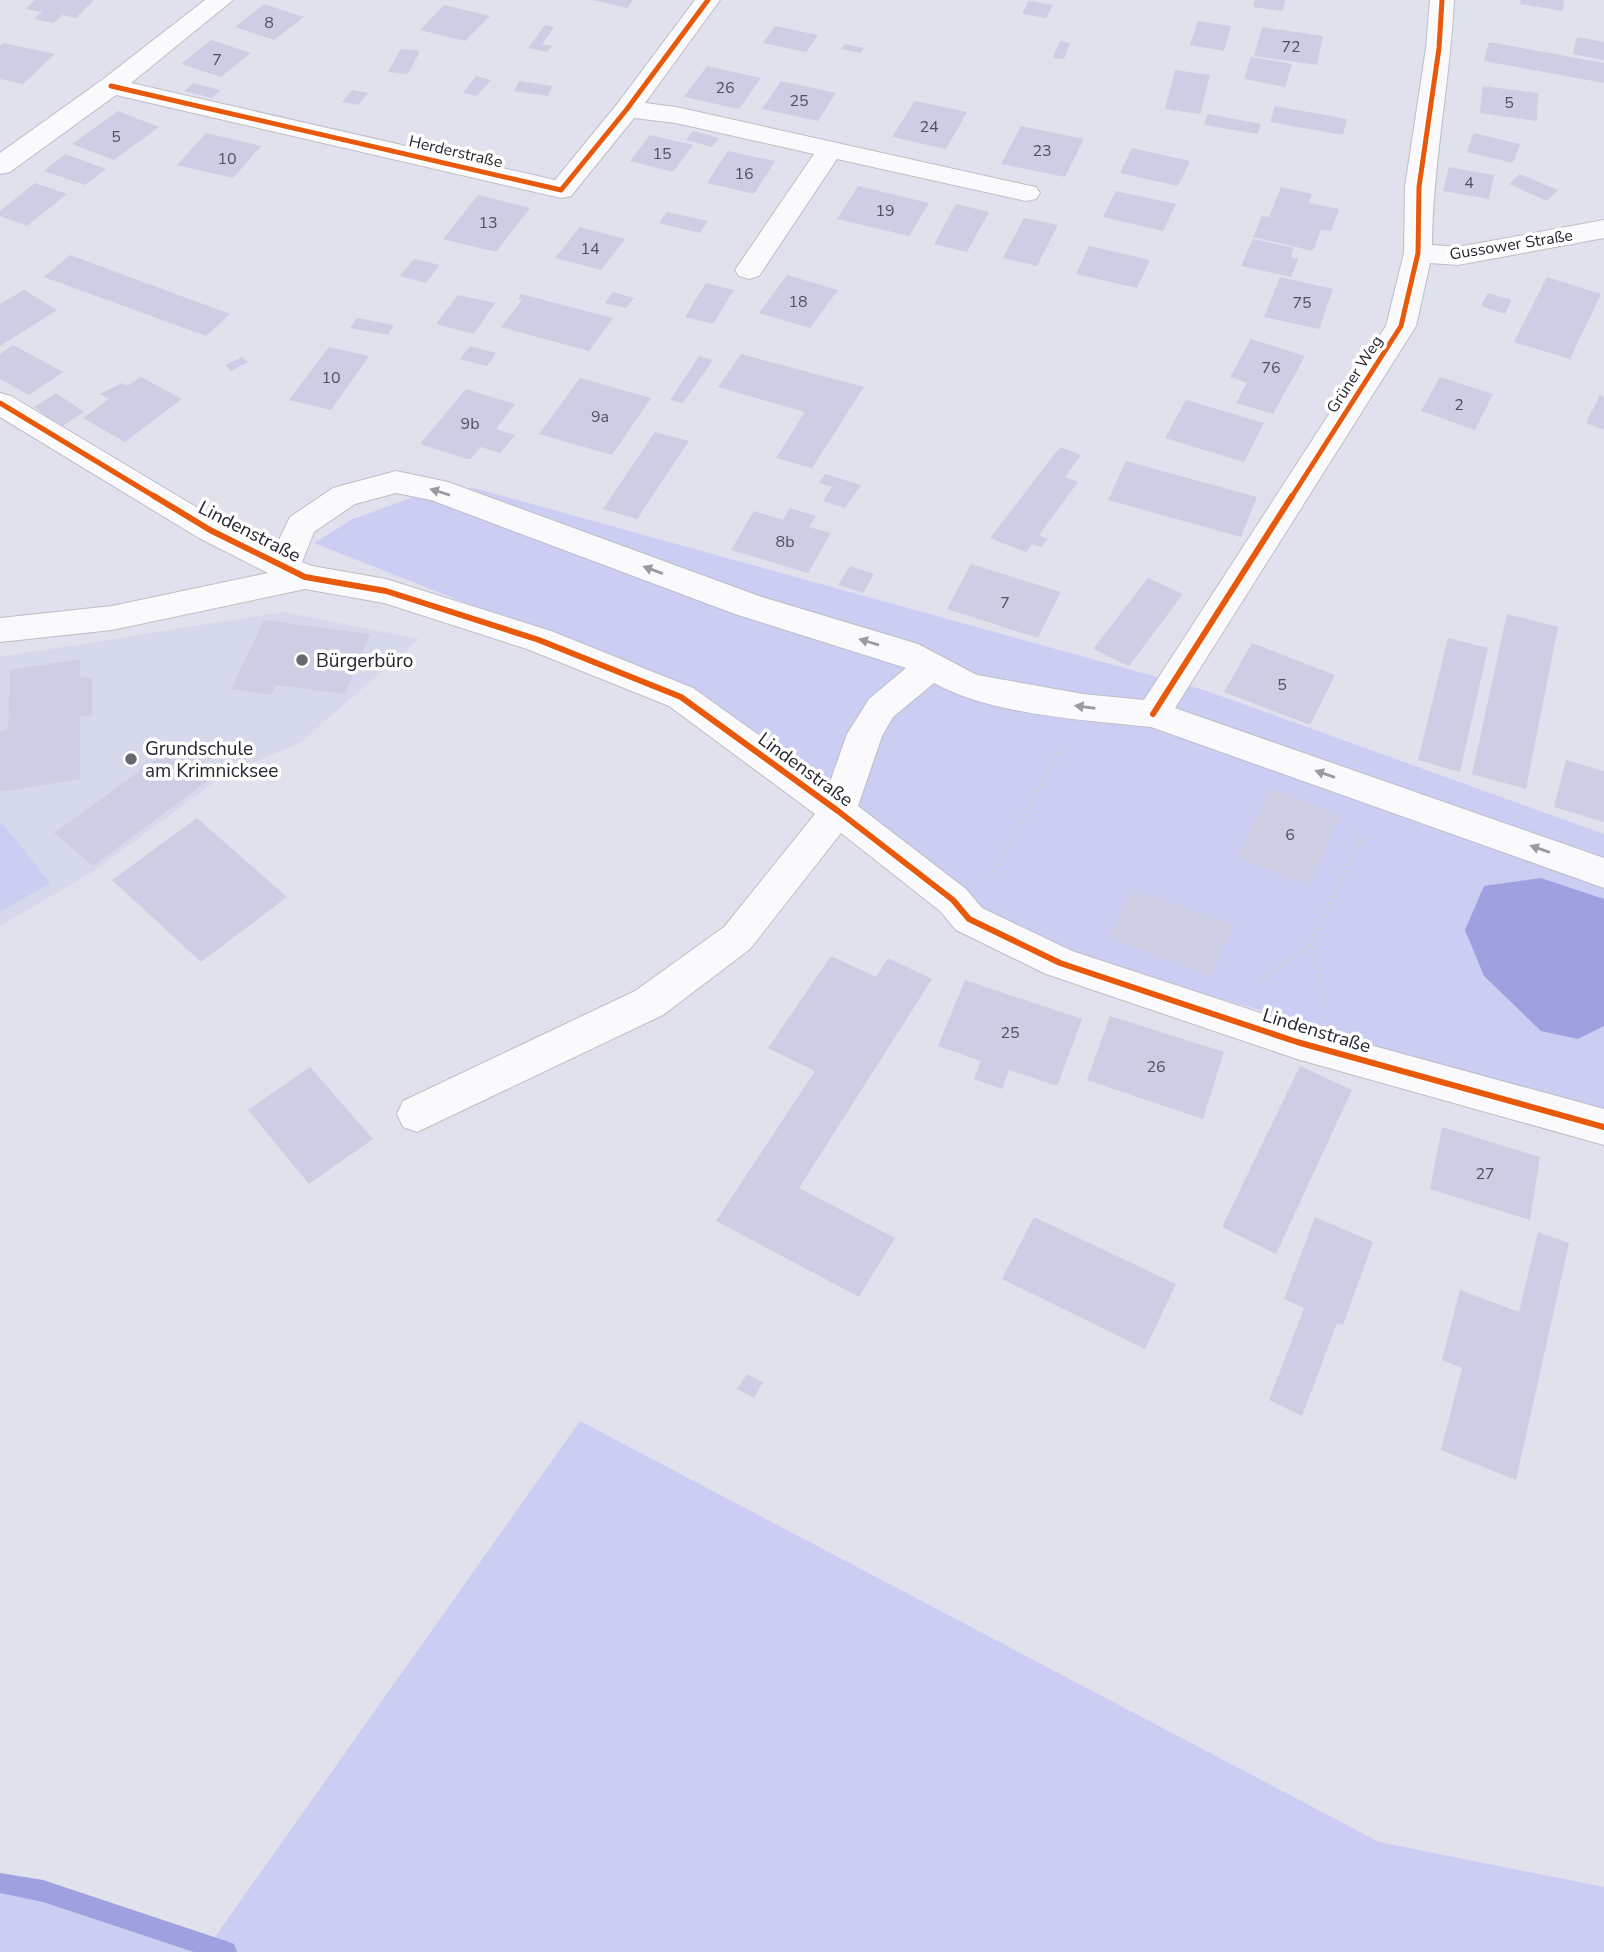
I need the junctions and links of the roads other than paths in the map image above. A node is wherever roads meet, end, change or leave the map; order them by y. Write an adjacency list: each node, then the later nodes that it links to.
1 (221, 0): 4 (street)
2 (708, 0): 5 (street, Herderstraße)
3 (1442, 0): 10 (street, Grüner Weg)
4 (111, 86): 5 (street, Herderstraße); 7 (street)
5 (627, 108): 6 (street)
6 (830, 151): 8 (street); 11 (street)
7 (0, 166)
8 (1026, 193)
9 (1604, 229): 10 (street, Gussower Straße)
10 (1418, 253): 16 (street, Grüner Weg)
11 (749, 271)
12 (0, 403): 13 (street, Lindenstraße)
13 (294, 571): 14 (street); 15 (street, Lindenstraße, one-way to 13); 17 (street, Lindenstraße)
14 (0, 630)
15 (931, 666): 16 (street, Lindenstraße, one-way to 15); 17 (street)
16 (1153, 714): 18 (street, Lindenstraße, one-way to 16)
17 (838, 811): 19 (street); 20 (street, Lindenstraße)
18 (1604, 873)
19 (416, 1114)
20 (1604, 1128)

